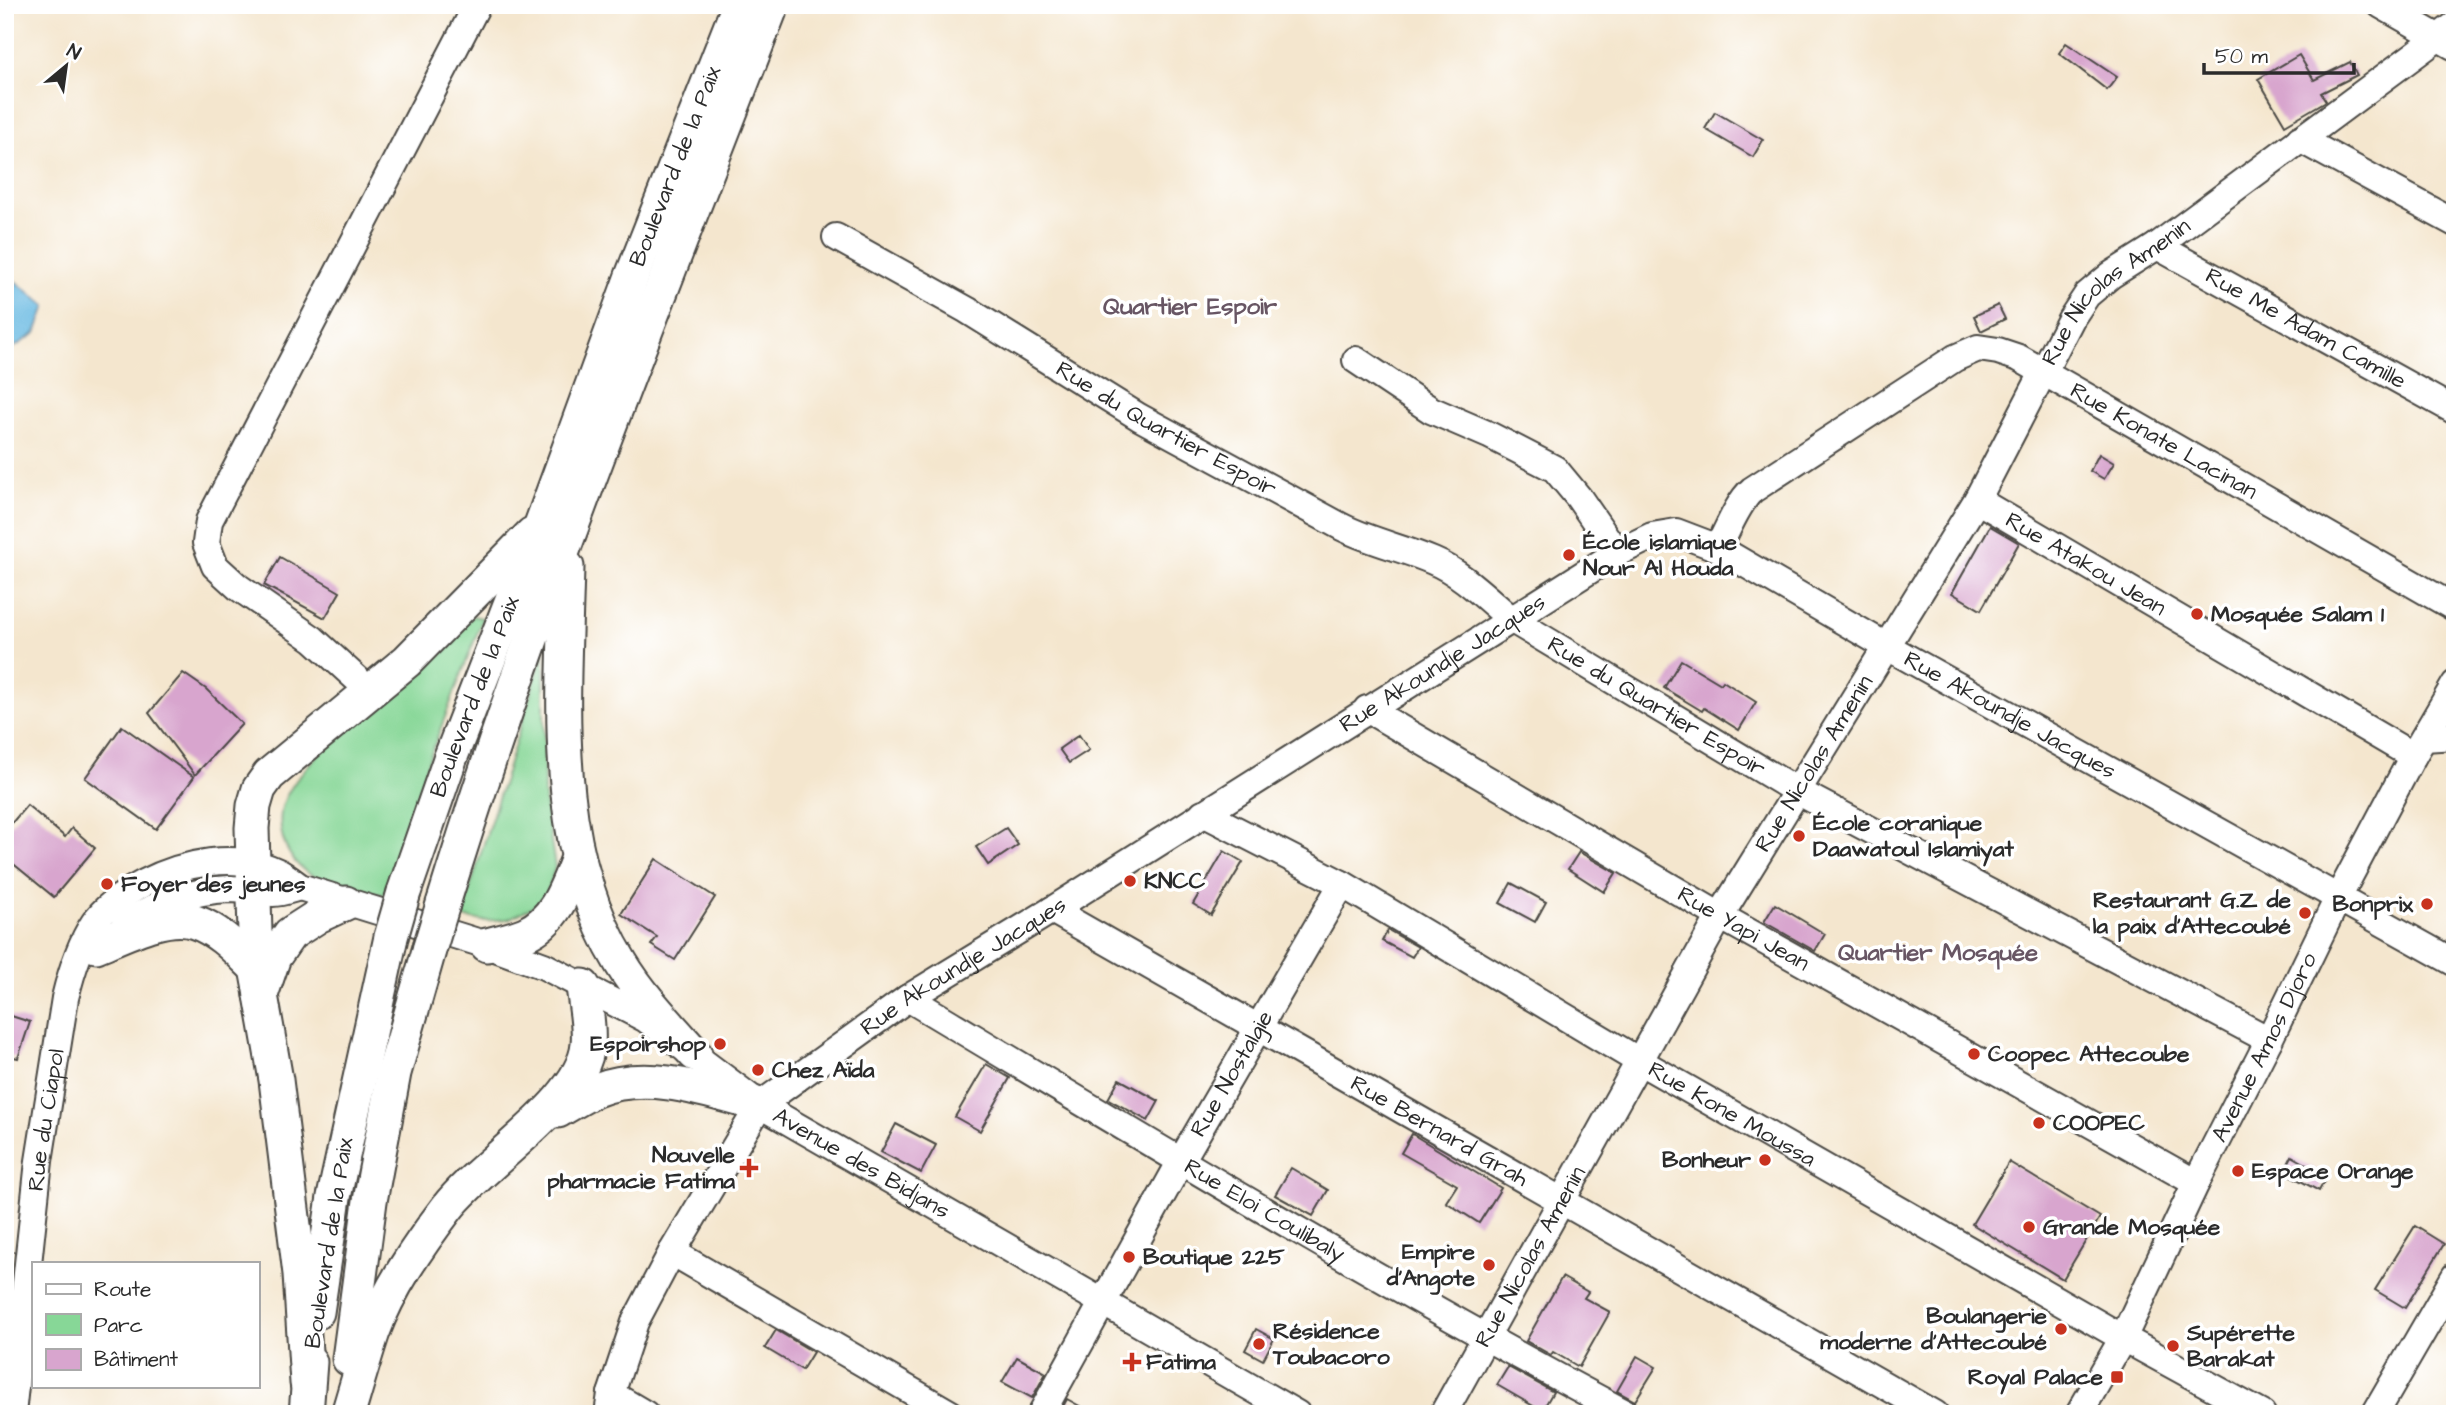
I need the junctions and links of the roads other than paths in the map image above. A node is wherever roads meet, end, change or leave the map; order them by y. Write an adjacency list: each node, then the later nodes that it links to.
1 (477, 5): 21 (street)
2 (739, 5): 14 (main road, Boulevard de la Paix)
3 (772, 5): 14 (main road, Boulevard de la Paix)
4 (2381, 5): 5 (street)
5 (2450, 37): 6 (street, Rue Nicolas Amenin)
6 (2300, 139): 7 (street); 9 (street, Rue Nicolas Amenin)
7 (2455, 223)
8 (836, 237): 18 (street, Rue du Quartier Espoir)
9 (2157, 246): 11 (street, Rue Nicolas Amenin); 12 (street, Rue Me Adam Camille)
10 (1356, 360): 16 (street)
11 (2044, 374): 13 (street, Rue Nicolas Amenin); 15 (street, Rue Konate Lacinan); 17 (street, Rue Konate Lacinan)
12 (2455, 411)
13 (1976, 500): 19 (street, Rue Nicolas Amenin); 24 (street, Rue Atakou Jean)
14 (554, 531): 21 (main road); 27 (main road); 34 (main road, Boulevard de la Paix); 34 (main road, Boulevard de la Paix, bridge)
15 (1718, 548): 16 (street, Rue Akoundje Jacques); 19 (street, Rue Akoundje Jacques)
16 (1617, 553): 18 (street, Rue Akoundje Jacques)
17 (2455, 608)
18 (1511, 619): 22 (street, Rue Akoundje Jacques); 25 (street, Rue du Quartier Espoir)
19 (1886, 646): 25 (street, Rue Nicolas Amenin); 30 (street, Rue Akoundje Jacques)
20 (2455, 684): 24 (street, Avenue Amos Djoro)
21 (370, 691): 28 (main road)
22 (1367, 709): 26 (street, Rue Akoundje Jacques); 33 (street, Rue Yapi Jean)
23 (2455, 736): 24 (street)
24 (2418, 747): 30 (street, Avenue Amos Djoro)
25 (1797, 791): 33 (street, Rue Nicolas Amenin); 42 (street, Rue du Quartier Espoir)
26 (1203, 813): 29 (street, Rue Kone Moussa); 32 (street, Rue Akoundje Jacques)
27 (578, 858): 35 (main road); 43 (main road)
28 (253, 877): 31 (street, Rue du Ciapol); 36 (street, Rue du Ciapol); 38 (main road)
29 (1342, 884): 41 (street, Rue Nostalgie); 44 (street, Rue Kone Moussa)
30 (2339, 896): 37 (street, Rue Akoundje Jacques); 42 (street, Avenue Amos Djoro)
31 (346, 903): 34 (street, Rue du Ciapol); 38 (main road)
32 (1052, 910): 40 (street, Rue Akoundje Jacques); 41 (street, Rue Bernard Grah)
33 (1720, 916): 44 (street, Rue Nicolas Amenin); 48 (street, Rue Yapi Jean)
34 (421, 929): 35 (street, Avenue des Bidjans); 56 (main road, Boulevard de la Paix); 59 (main road, Boulevard de la Paix)
35 (487, 945): 39 (street, Avenue des Bidjans)
36 (88, 949): 38 (main road); 58 (street, Rue du Ciapol)
37 (2455, 962)
38 (259, 981): 56 (main road)
39 (583, 986): 43 (street, Avenue des Bidjans); 46 (main road)
40 (908, 998): 45 (street, Rue Akoundje Jacques); 47 (street, Rue Eloi Coulibaly)
41 (1258, 1028): 47 (street, Rue Nostalgie); 49 (street, Rue Bernard Grah)
42 (2269, 1040): 48 (street, Avenue Amos Djoro)
43 (695, 1054): 45 (street, Avenue des Bidjans)
44 (1639, 1061): 49 (street, Rue Nicolas Amenin); 55 (street, Rue Kone Moussa)
45 (760, 1105): 46 (main road); 50 (street, Rue Akoundje Jacques); 52 (street, Avenue des Bidjans)
46 (537, 1122): 60 (main road)
47 (1181, 1161): 52 (street, Rue Nostalgie); 54 (street, Rue Eloi Coulibaly)
48 (2196, 1183): 55 (street, Avenue Amos Djoro)
49 (1560, 1200): 54 (street, Rue Nicolas Amenin); 67 (street, Rue Bernard Grah)
50 (671, 1252): 57 (street, Rue Akoundje Jacques); 62 (street)
51 (2455, 1276): 53 (street)
52 (1104, 1303): 63 (street, Rue Nostalgie); 64 (street, Avenue des Bidjans)
53 (2448, 1305): 70 (street)
54 (1483, 1338): 65 (street, Rue Nicolas Amenin); 66 (street, Rue Eloi Coulibaly)
55 (2123, 1338): 68 (street, Avenue Amos Djoro); 69 (street, Rue Kone Moussa)
56 (307, 1399)
57 (610, 1404): 61 (street)
58 (12, 1414)
59 (342, 1414)
60 (348, 1414)
61 (645, 1414)
62 (951, 1414)
63 (1041, 1414)
64 (1297, 1414)
65 (1443, 1414)
66 (1627, 1414)
67 (1935, 1414)
68 (2079, 1414)
69 (2262, 1414)
70 (2375, 1414)

